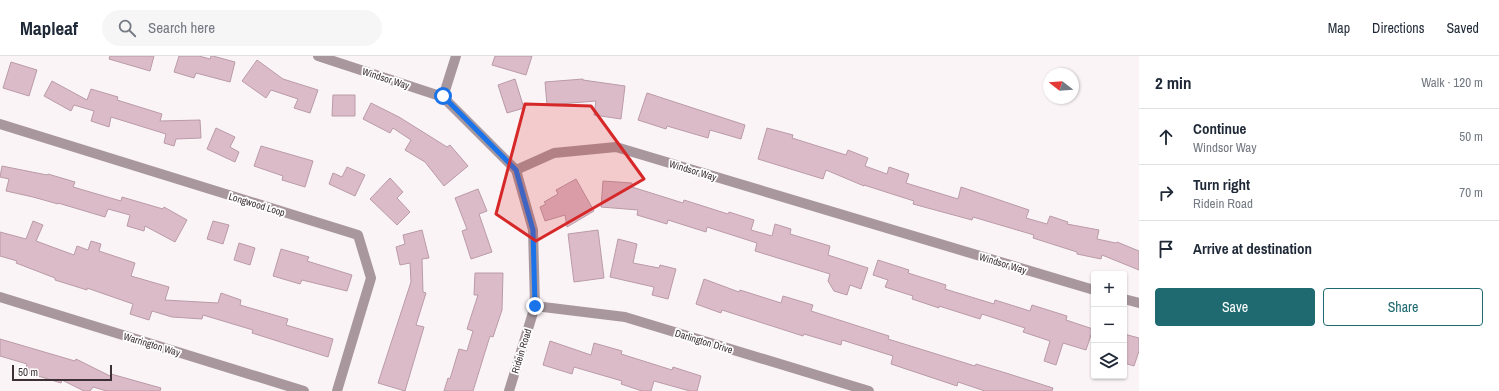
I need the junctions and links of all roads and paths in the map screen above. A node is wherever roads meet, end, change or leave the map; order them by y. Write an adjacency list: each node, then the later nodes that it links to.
1 (318, 56): 3 (street, Windsor Way)
2 (456, 56): 3 (street)
3 (443, 96): 5 (street, Windsor Way)
4 (0, 124): 12 (street, Longwood Loop)
5 (516, 170): 6 (street, Windsor Way); 10 (street, Ridein Road)
6 (1091, 289)
7 (0, 297): 11 (street, Warrington Way)
8 (1127, 300): 9 (street)
9 (1139, 303)
10 (535, 306): 13 (street, Ridein Road); 14 (street, Darlington Drive)
11 (304, 391)
12 (337, 391)
13 (509, 391)
14 (869, 391)

